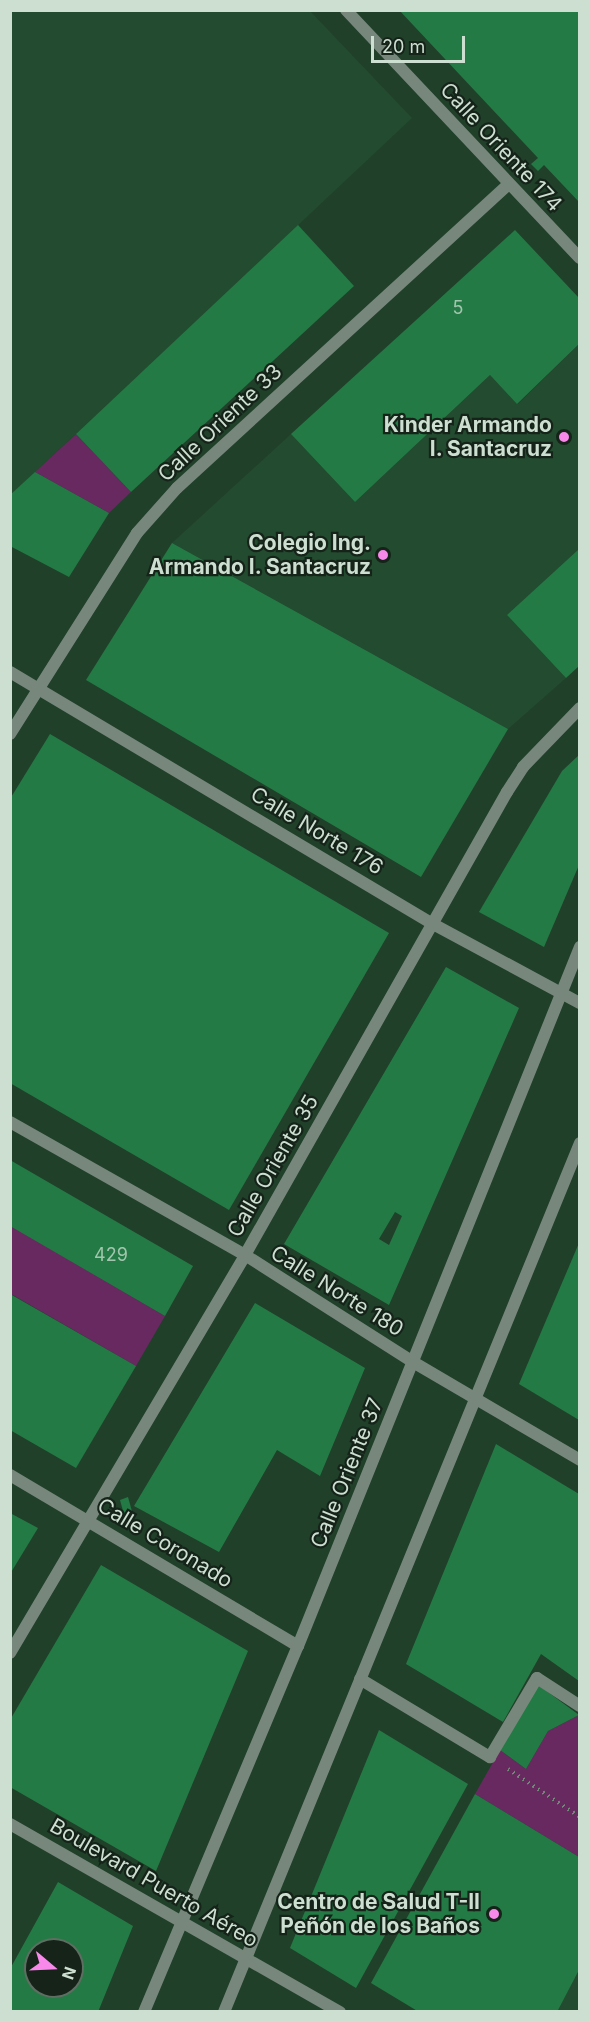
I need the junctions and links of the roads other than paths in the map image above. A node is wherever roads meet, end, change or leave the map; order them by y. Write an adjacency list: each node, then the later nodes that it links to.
1 (345, 10): 2 (street, Calle Oriente 174)
2 (508, 185): 3 (street, Calle Oriente 174); 5 (street, Calle Oriente 33)
3 (579, 258)
4 (10, 672): 5 (street, Calle Norte 176)
5 (38, 687): 7 (street, Calle Oriente 33); 8 (street, Calle Norte 176)
6 (579, 708): 8 (street, Calle Oriente 35)
7 (10, 734)
8 (433, 924): 10 (street, Calle Norte 176); 14 (street, Calle Oriente 35)
9 (579, 947): 10 (street, Calle Oriente 37)
10 (560, 992): 11 (street, Calle Norte 176); 15 (street, Calle Oriente 37)
11 (579, 1003)
12 (10, 1122): 14 (street, Calle Norte 180)
13 (579, 1143): 16 (street)
14 (245, 1255): 15 (street, Calle Norte 180); 19 (street, Calle Oriente 35)
15 (413, 1362): 16 (street, Calle Norte 180); 20 (street, Calle Oriente 37)
16 (474, 1399): 17 (street, Calle Norte 180); 22 (street)
17 (579, 1460)
18 (10, 1475): 19 (street, Calle Coronado)
19 (87, 1519): 20 (street, Calle Coronado); 21 (street, Calle Oriente 35)
20 (298, 1646): 25 (street, Calle Oriente 37)
21 (10, 1653)
22 (360, 1679): 23 (street); 26 (street)
23 (579, 1707)
24 (10, 1824): 25 (street, Boulevard Puerto Aéreo)
25 (183, 1921): 26 (street, Boulevard Puerto Aéreo); 27 (street, Calle Oriente 37)
26 (246, 1958): 28 (street); 29 (street, Boulevard Puerto Aéreo)
27 (144, 2012)
28 (224, 2012)
29 (340, 2012)

